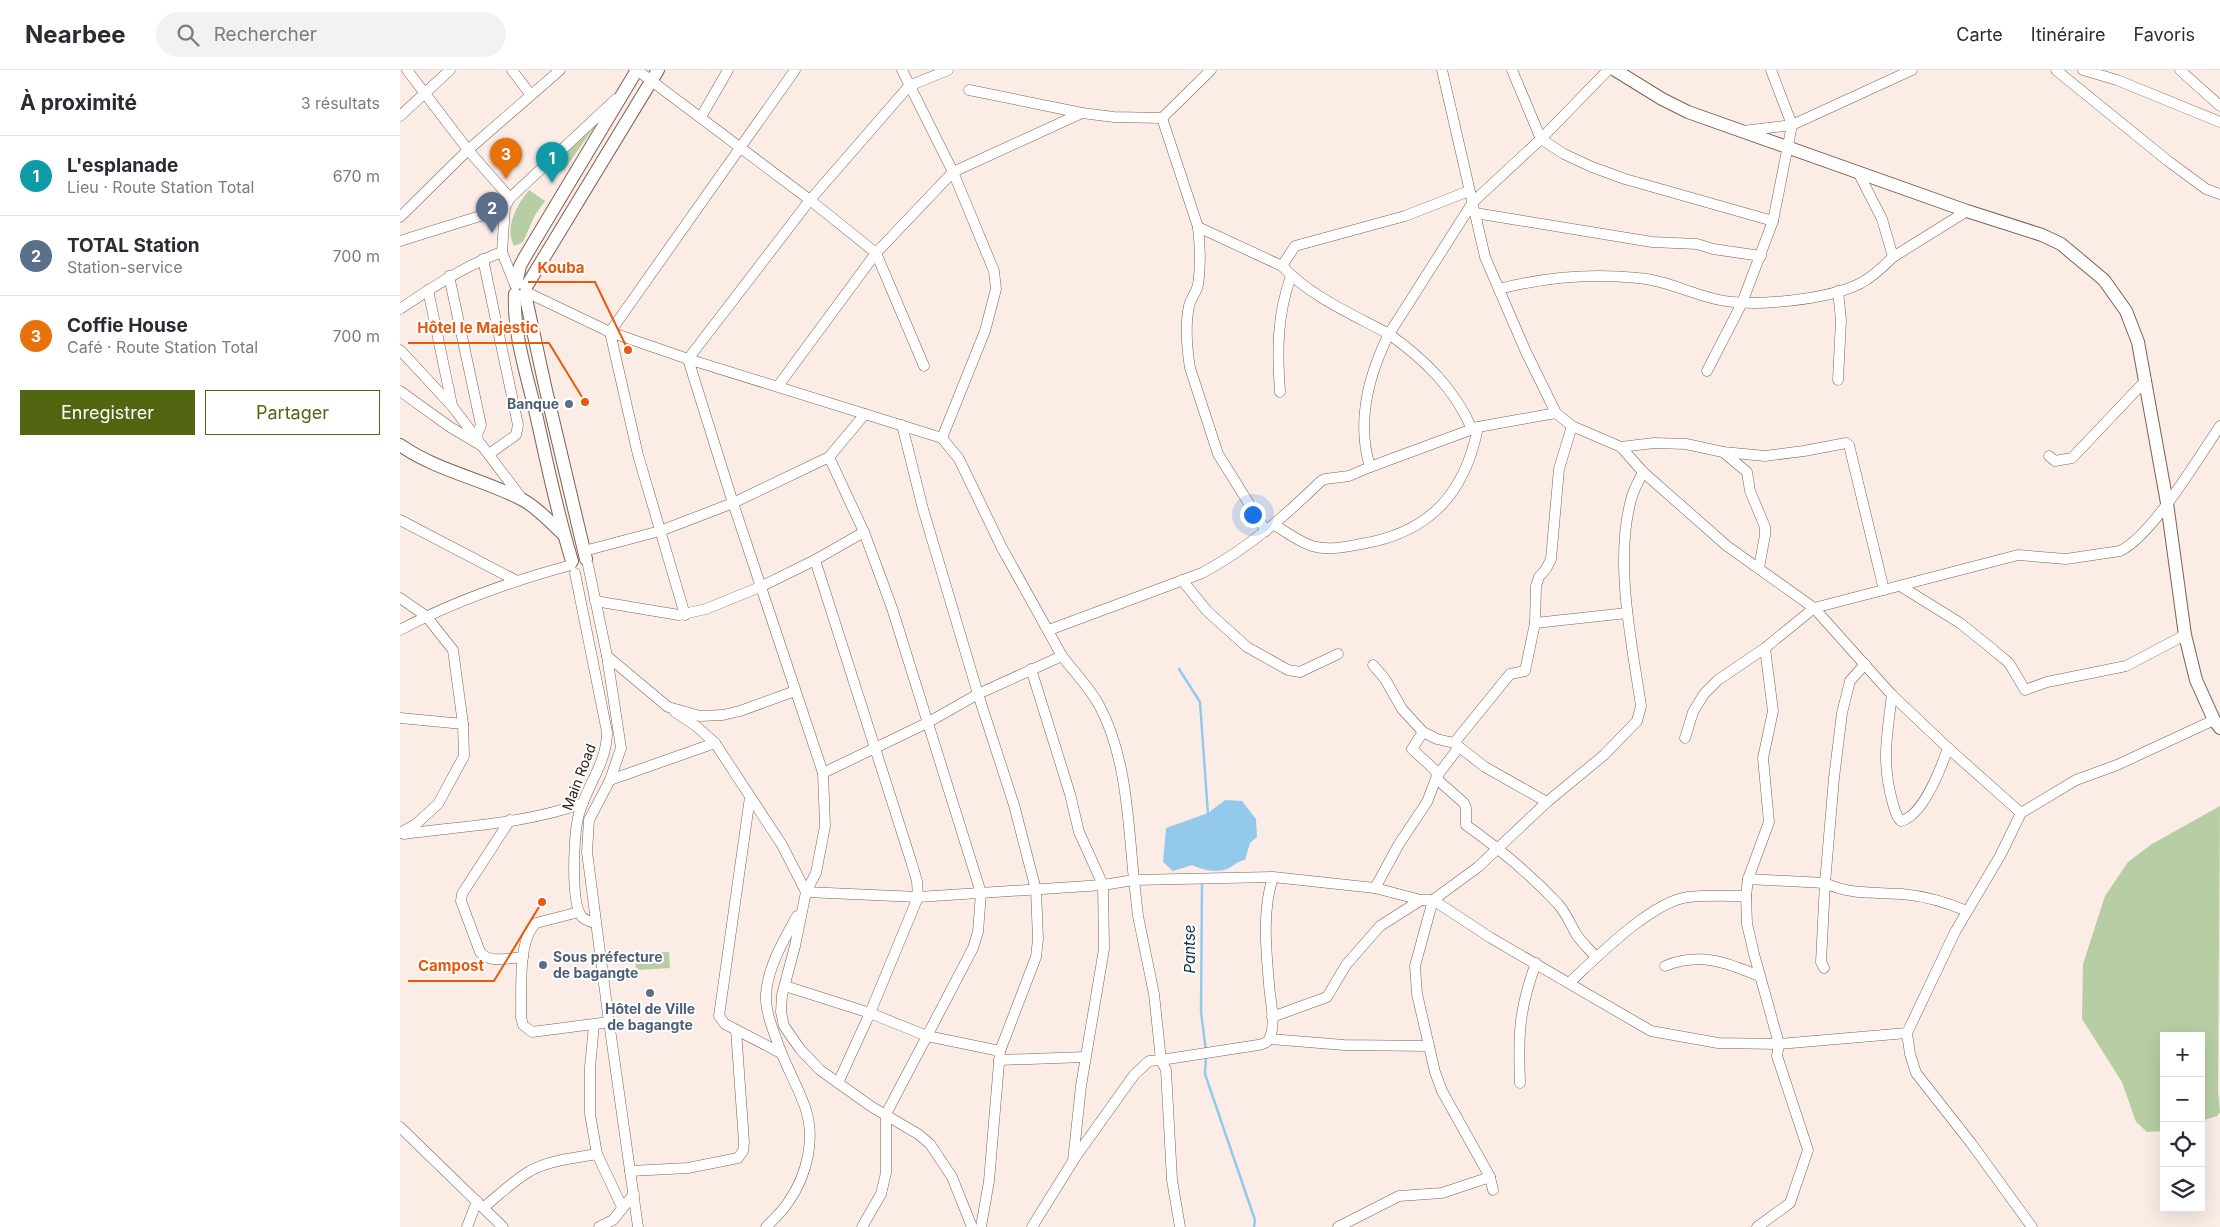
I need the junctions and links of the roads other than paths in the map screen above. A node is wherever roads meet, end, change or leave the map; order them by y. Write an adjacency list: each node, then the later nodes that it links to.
1 (407, 70): 25 (street)
2 (450, 70): 25 (street)
3 (512, 70): 23 (street)
4 (560, 70): 23 (street)
5 (637, 70): 20 (street); 24 (main road)
6 (728, 70): 29 (street)
7 (795, 70): 35 (street)
8 (902, 70): 21 (street)
9 (948, 70): 21 (street)
10 (1211, 70): 30 (street)
11 (1442, 70): 40 (street)
12 (1512, 70): 34 (street)
13 (1608, 70): 34 (street)
14 (1615, 70): 33 (main road)
15 (1771, 70): 32 (street)
16 (1912, 70): 32 (street)
17 (2056, 70): 41 (street)
18 (2083, 70): 31 (street)
19 (2180, 70): 26 (street)
20 (655, 75): 29 (street); 60 (main road)
21 (910, 86): 38 (street); 42 (street)
22 (969, 90): 27 (street)
23 (530, 94): 37 (street)
24 (622, 94): 43 (street); 60 (main road)
25 (424, 95): 28 (street); 37 (street)
26 (2220, 106)
27 (1082, 113): 30 (street); 38 (street)
28 (400, 116)
29 (701, 118): 35 (street)
30 (1162, 118): 48 (street)
31 (2220, 122)
32 (1792, 125): 33 (street); 36 (street)
33 (1742, 131): 36 (main road)
34 (1541, 140): 44 (street); 47 (street)
35 (740, 148): 42 (street); 64 (street)
36 (1787, 148): 39 (main road); 47 (street)
37 (468, 150): 43 (street); 46 (street)
38 (953, 172): 51 (street); 83 (street)
39 (1858, 172): 45 (main road); 53 (street)
40 (1470, 191): 44 (street); 55 (street)
41 (2220, 194)
42 (810, 200): 51 (street); 67 (street)
43 (507, 202): 49 (street); 50 (street)
44 (1474, 208): 52 (street); 58 (street); 65 (street)
45 (1967, 211): 53 (street); 71 (main road)
46 (400, 217)
47 (1773, 221): 52 (street)
48 (1198, 226): 55 (street); 96 (street)
49 (401, 238)
50 (502, 252): 54 (street); 60 (street)
51 (876, 253): 68 (street); 72 (street)
52 (1761, 256): 62 (street)
53 (1893, 257): 61 (street)
54 (483, 258): 56 (street); 86 (street)
55 (1282, 266): 57 (street)
56 (448, 276): 59 (street); 82 (street)
57 (1291, 276): 65 (street); 74 (street)
58 (1499, 289): 62 (street); 76 (street)
59 (428, 290): 63 (street); 75 (street)
60 (520, 290): 64 (street); 99 (main road); 100 (main road)
61 (1838, 291): 62 (street); 70 (street)
62 (1742, 303): 69 (street)
63 (400, 309)
64 (610, 332): 67 (street); 97 (street)
65 (1389, 334): 81 (street); 90 (street)
66 (400, 350): 75 (street)
67 (688, 359): 72 (street); 93 (street)
68 (924, 366)
69 (1707, 371)
70 (1838, 380)
71 (2146, 380): 88 (street); 94 (main road)
72 (778, 386): 77 (street)
73 (400, 391): 86 (street)
74 (1280, 392)
75 (452, 406): 82 (street)
76 (1556, 412): 79 (street); 81 (street)
77 (865, 414): 78 (street); 89 (street)
78 (902, 425): 83 (street); 127 (street)
79 (1572, 426): 85 (street); 115 (street)
80 (2220, 426): 94 (street)
81 (1475, 428): 90 (street); 96 (street)
82 (476, 437): 86 (street)
83 (942, 438): 117 (street)
84 (400, 445): 92 (main road)
85 (1621, 447): 87 (street); 91 (street)
86 (487, 450): 92 (street)
87 (1723, 452): 103 (street); 108 (street)
88 (2049, 456)
89 (829, 457): 93 (street); 98 (street)
90 (1370, 467): 96 (street)
91 (1643, 472): 103 (street); 112 (street)
92 (523, 500): 99 (main road)
93 (733, 503): 97 (street); 106 (street)
94 (2167, 503): 107 (street); 118 (main road)
95 (400, 520): 105 (street)
96 (1271, 528): 104 (street)
97 (660, 531): 100 (street); 113 (street)
98 (864, 532): 101 (street); 131 (street)
99 (564, 535): 102 (main road)
100 (586, 558): 102 (street); 102 (street); 110 (street)
101 (815, 560): 106 (street); 138 (street)
102 (573, 566): 105 (street); 145 (street, Main Road)
103 (1759, 568): 111 (street)
104 (1182, 580): 117 (street); 120 (street)
105 (517, 581): 114 (street)
106 (760, 587): 113 (street); 126 (street)
107 (1902, 587): 108 (street); 118 (street)
108 (1884, 590): 111 (street)
109 (400, 598): 114 (street)
110 (595, 601): 113 (street); 121 (street)
111 (1814, 608): 119 (street); 123 (street)
112 (1627, 613): 115 (street); 144 (street)
113 (684, 615)
114 (426, 616): 116 (street); 132 (street)
115 (1535, 623): 137 (street)
116 (400, 630)
117 (1048, 630): 122 (street)
118 (2185, 635): 133 (main road)
119 (1765, 648): 135 (street); 151 (street)
120 (1338, 654)
121 (607, 656): 129 (street); 142 (street)
122 (1062, 656): 125 (street); 152 (street)
123 (1865, 664): 128 (street); 154 (street)
124 (1373, 665): 134 (street)
125 (1031, 669): 127 (street); 155 (street)
126 (794, 691): 129 (street); 140 (street)
127 (978, 694): 131 (street); 158 (street)
128 (1892, 695): 139 (street); 139 (street)
129 (668, 707): 136 (street)
130 (400, 718): 132 (street)
131 (928, 723): 138 (street); 160 (street)
132 (463, 724): 148 (street)
133 (2217, 724): 146 (street)
134 (1423, 732): 137 (street); 141 (street)
135 (1685, 738)
136 (715, 743): 142 (street); 143 (street)
137 (1457, 745): 141 (street); 144 (street)
138 (876, 748): 140 (street); 162 (street)
139 (1948, 748): 146 (street)
140 (823, 774): 159 (street)
141 (1437, 776): 149 (street); 157 (street)
142 (610, 780): 153 (street)
143 (750, 797): 159 (street); 181 (street)
144 (1548, 802): 149 (street)
145 (583, 803): 147 (street); 156 (street, Main Road)
146 (2021, 813): 166 (street)
147 (510, 820): 148 (street); 169 (street)
148 (400, 834)
149 (1499, 848): 164 (street); 170 (street)
150 (1272, 877): 152 (street); 157 (street); 178 (street)
151 (1748, 879): 154 (street); 161 (street)
152 (1134, 880): 155 (street); 190 (street)
153 (591, 883): 156 (street); 168 (street)
154 (1824, 883): 166 (street); 173 (street)
155 (1103, 885): 158 (street); 189 (street)
156 (575, 886): 167 (street, Main Road)
157 (1375, 888): 163 (street)
158 (1036, 890): 160 (street); 188 (street)
159 (806, 892): 162 (street); 165 (street)
160 (981, 893): 162 (street); 183 (street)
161 (1746, 896): 170 (street); 174 (street)
162 (918, 897): 177 (street)
163 (1421, 900): 164 (street); 178 (street)
164 (1433, 900): 171 (street); 186 (street)
165 (802, 909): 176 (street); 187 (street)
166 (1966, 911): 182 (street)
167 (579, 912): 168 (street); 169 (street)
168 (596, 923): 179 (street)
169 (523, 957): 180 (street)
170 (1596, 957): 175 (street)
171 (1536, 963): 175 (street); 192 (street)
172 (1665, 966): 174 (street)
173 (1824, 968)
174 (1759, 976): 185 (street)
175 (1570, 982): 185 (street)
176 (785, 986): 177 (street); 191 (street)
177 (870, 1013): 183 (street); 191 (street)
178 (1272, 1017): 184 (street)
179 (609, 1022): 180 (street); 197 (street)
180 (594, 1025): 195 (street)
181 (736, 1030): 187 (street); 197 (street)
182 (1907, 1033): 185 (street); 215 (street)
183 (927, 1036): 188 (street); 193 (street)
184 (1270, 1039): 186 (street); 190 (street)
185 (1779, 1044): 214 (street)
186 (1429, 1046): 198 (street)
187 (781, 1053): 207 (street)
188 (1000, 1055): 189 (street); 210 (street)
189 (1085, 1057): 196 (street)
190 (1161, 1060): 196 (street); 212 (street)
191 (838, 1083): 193 (street)
192 (1520, 1083)
193 (886, 1114): 208 (street); 209 (street)
194 (400, 1127): 201 (street)
195 (597, 1154): 201 (street); 202 (street)
196 (1073, 1161): 211 (street)
197 (630, 1171): 200 (street)
198 (1490, 1177): 199 (street); 213 (street)
199 (1493, 1190)
200 (634, 1194): 202 (street); 206 (street)
201 (481, 1204): 203 (street); 204 (street)
202 (622, 1208): 205 (street)
203 (467, 1227)
204 (504, 1227)
205 (599, 1227)
206 (638, 1227)
207 (766, 1227)
208 (862, 1227)
209 (972, 1227)
210 (980, 1227)
211 (1032, 1227)
212 (1180, 1227)
213 (1338, 1227)
214 (1757, 1227)
215 (2032, 1227)

